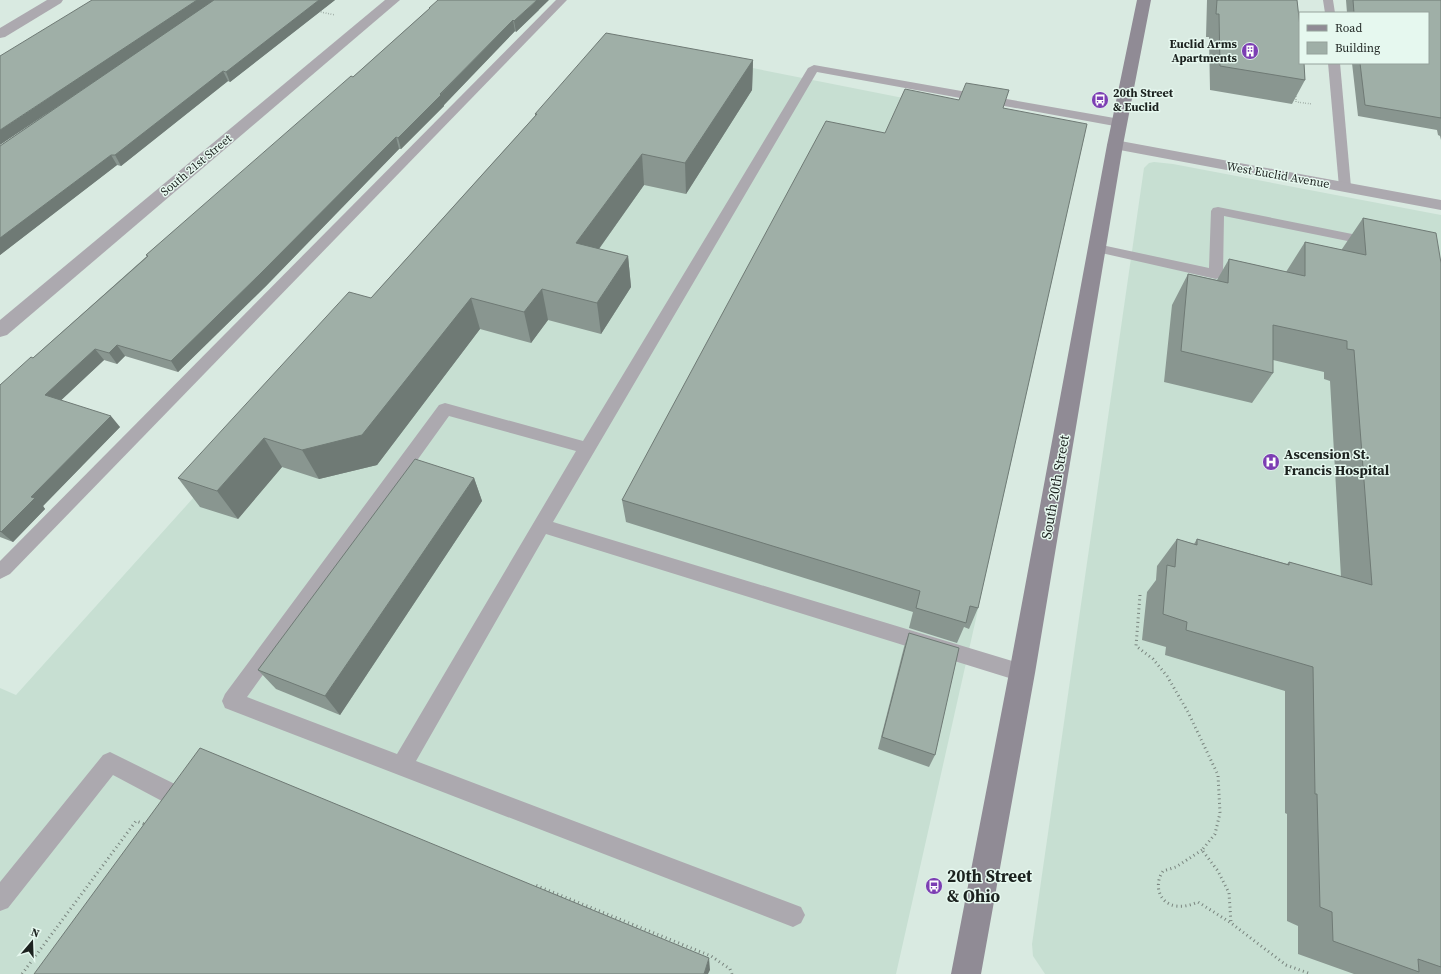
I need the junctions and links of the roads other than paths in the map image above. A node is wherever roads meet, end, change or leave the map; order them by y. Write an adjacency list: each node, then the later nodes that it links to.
1 (56, 0): 7 (street)
2 (392, 0): 15 (street, South 21st Street)
3 (562, 0): 18 (lane)
4 (1144, 0): 9 (street, South 20th Street)
5 (1328, 0): 6 (lane)
6 (1330, 12)
7 (0, 34)
8 (1334, 64): 11 (lane)
9 (1120, 123): 10 (street, South 20th Street); 16 (lane)
10 (1115, 145): 11 (street, West Euclid Avenue); 14 (street, South 20th Street)
11 (1345, 187): 12 (street, West Euclid Avenue)
12 (1441, 205)
13 (1384, 244): 14 (lane)
14 (1097, 248): 19 (street, South 20th Street)
15 (0, 330)
16 (587, 448): 17 (lane); 20 (lane)
17 (542, 526): 19 (lane); 20 (lane)
18 (0, 571)
19 (1022, 673): 24 (street, South 20th Street)
20 (402, 766): 23 (lane)
21 (183, 800): 22 (lane)
22 (0, 900)
23 (793, 915)
24 (966, 974)

